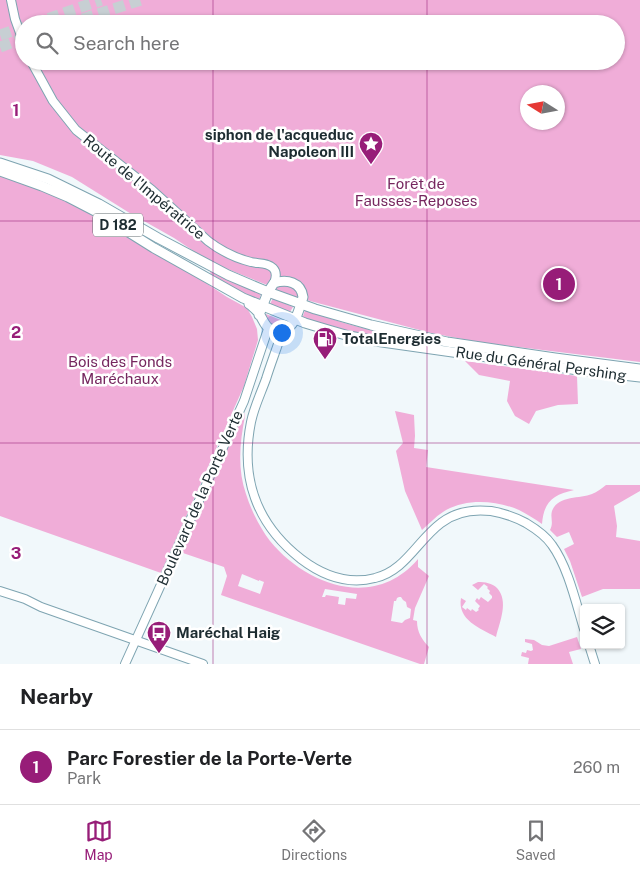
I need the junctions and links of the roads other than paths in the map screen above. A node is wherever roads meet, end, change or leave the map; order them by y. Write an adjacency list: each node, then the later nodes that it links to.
1 (11, 0): 2 (street)
2 (15, 19)
3 (36, 70): 6 (street, Route de l'Impératrice)
4 (0, 163): 7 (main road, D 182)
5 (0, 171): 9 (main road, D 182)
6 (274, 283): 7 (main road); 8 (main road)
7 (268, 292): 8 (main road, D 182); 9 (main road)
8 (301, 304): 10 (main road); 13 (main road, Rue du Général Pershing / D 182)
9 (261, 310): 10 (main road, Rue du Général Pershing); 11 (main road)
10 (295, 319): 12 (main road); 14 (main road, Rue du Général Pershing)
11 (268, 328): 12 (main road); 17 (street, Boulevard de la Porte Verte)
12 (282, 332): 16 (street)
13 (640, 369)
14 (640, 377)
15 (0, 591): 17 (street)
16 (580, 617)
17 (136, 640): 19 (street, Boulevard de la Porte Verte); 20 (street)
18 (590, 649): 21 (street)
19 (125, 664)
20 (203, 664)
21 (595, 664)

